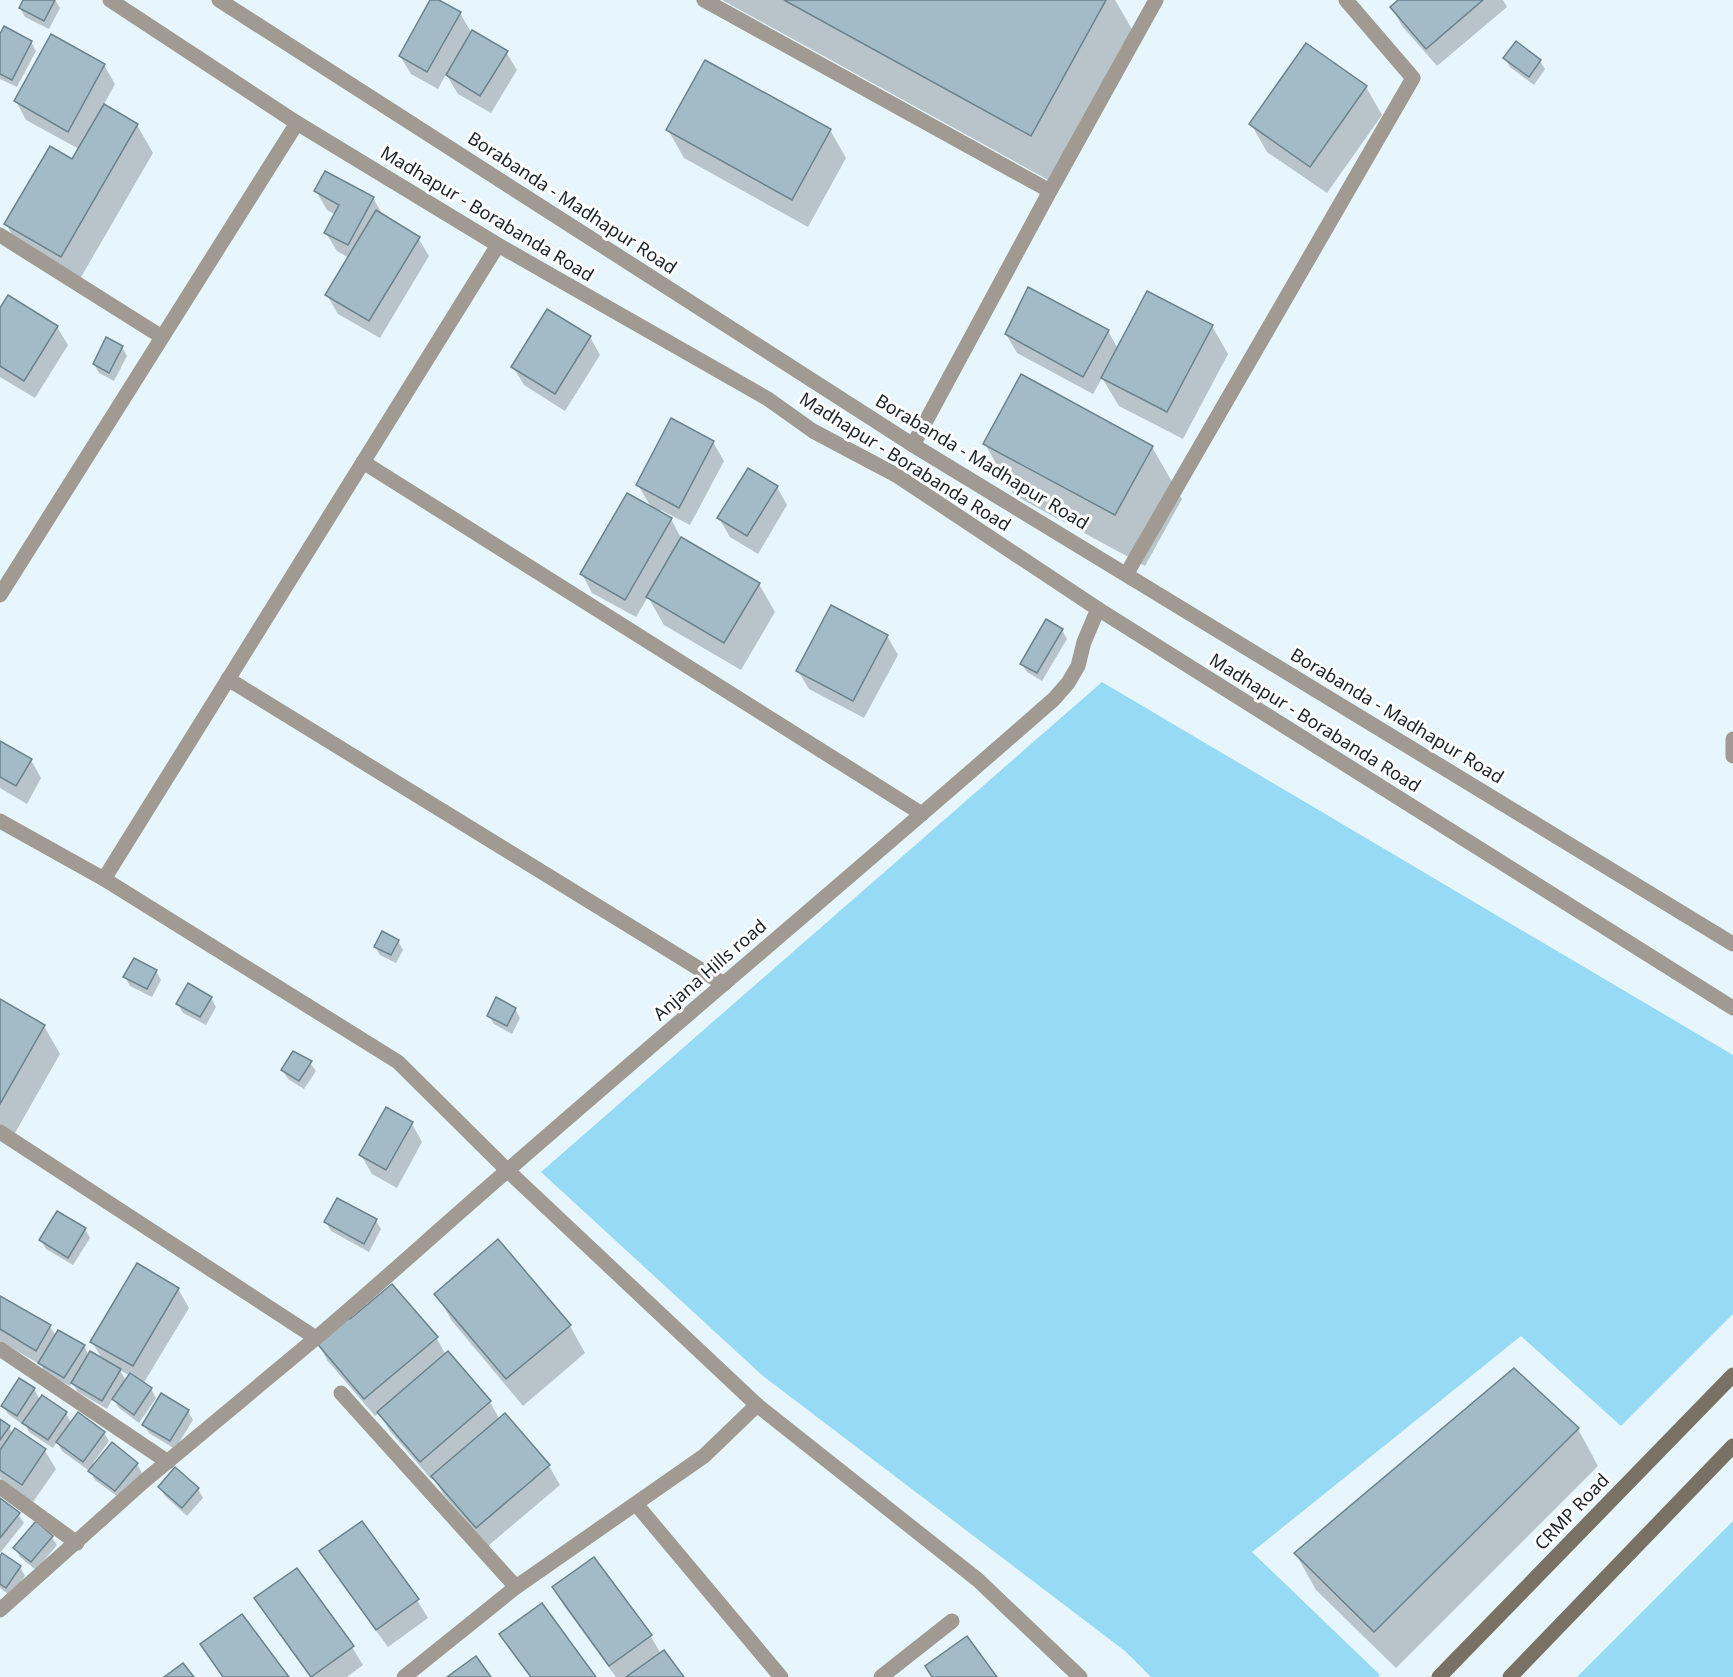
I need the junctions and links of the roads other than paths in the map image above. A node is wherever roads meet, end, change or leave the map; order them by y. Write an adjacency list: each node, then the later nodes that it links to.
1 (110, 0): 6 (street, Madhapur - Borabanda Road)
2 (219, 0): 11 (street, Borabanda - Madhapur Road)
3 (704, 0): 7 (street)
4 (1156, 0): 7 (street)
5 (1346, 0): 13 (street)
6 (297, 123): 9 (street, Madhapur - Borabanda Road); 10 (street)
7 (1050, 191): 11 (street)
8 (0, 236): 10 (street)
9 (498, 245): 12 (street); 15 (street, Madhapur - Borabanda Road)
10 (162, 337): 14 (street)
11 (913, 445): 13 (street, Borabanda - Madhapur Road)
12 (363, 462): 16 (street); 19 (street)
13 (1126, 573): 22 (street, Borabanda - Madhapur Road)
14 (0, 595)
15 (1098, 609): 19 (street, Anjana Hills road); 24 (street, Madhapur - Borabanda Road)
16 (228, 679): 21 (street); 23 (street)
17 (1733, 739): 18 (street)
18 (1733, 756)
19 (922, 814): 23 (street, Anjana Hills road)
20 (0, 821): 21 (street)
21 (104, 879): 26 (street)
22 (1733, 944)
23 (724, 984): 26 (street, Anjana Hills road)
24 (1733, 1008)
25 (0, 1132): 27 (street)
26 (507, 1170): 27 (street, Anjana Hills road); 31 (street)
27 (316, 1338): 33 (street, Anjana Hills road)
28 (0, 1349): 33 (street)
29 (1733, 1375): 44 (main road, CRMP Road)
30 (341, 1393): 37 (street)
31 (757, 1405): 35 (street); 43 (street)
32 (1733, 1446): 45 (main road)
33 (168, 1462): 36 (street, Anjana Hills road)
34 (0, 1487): 36 (street)
35 (636, 1504): 37 (street); 41 (street)
36 (77, 1543): 38 (street, Anjana Hills road)
37 (516, 1587): 40 (street)
38 (0, 1610)
39 (952, 1621): 42 (street)
40 (404, 1677)
41 (781, 1677)
42 (881, 1677)
43 (1080, 1677)
44 (1439, 1677)
45 (1510, 1677)

